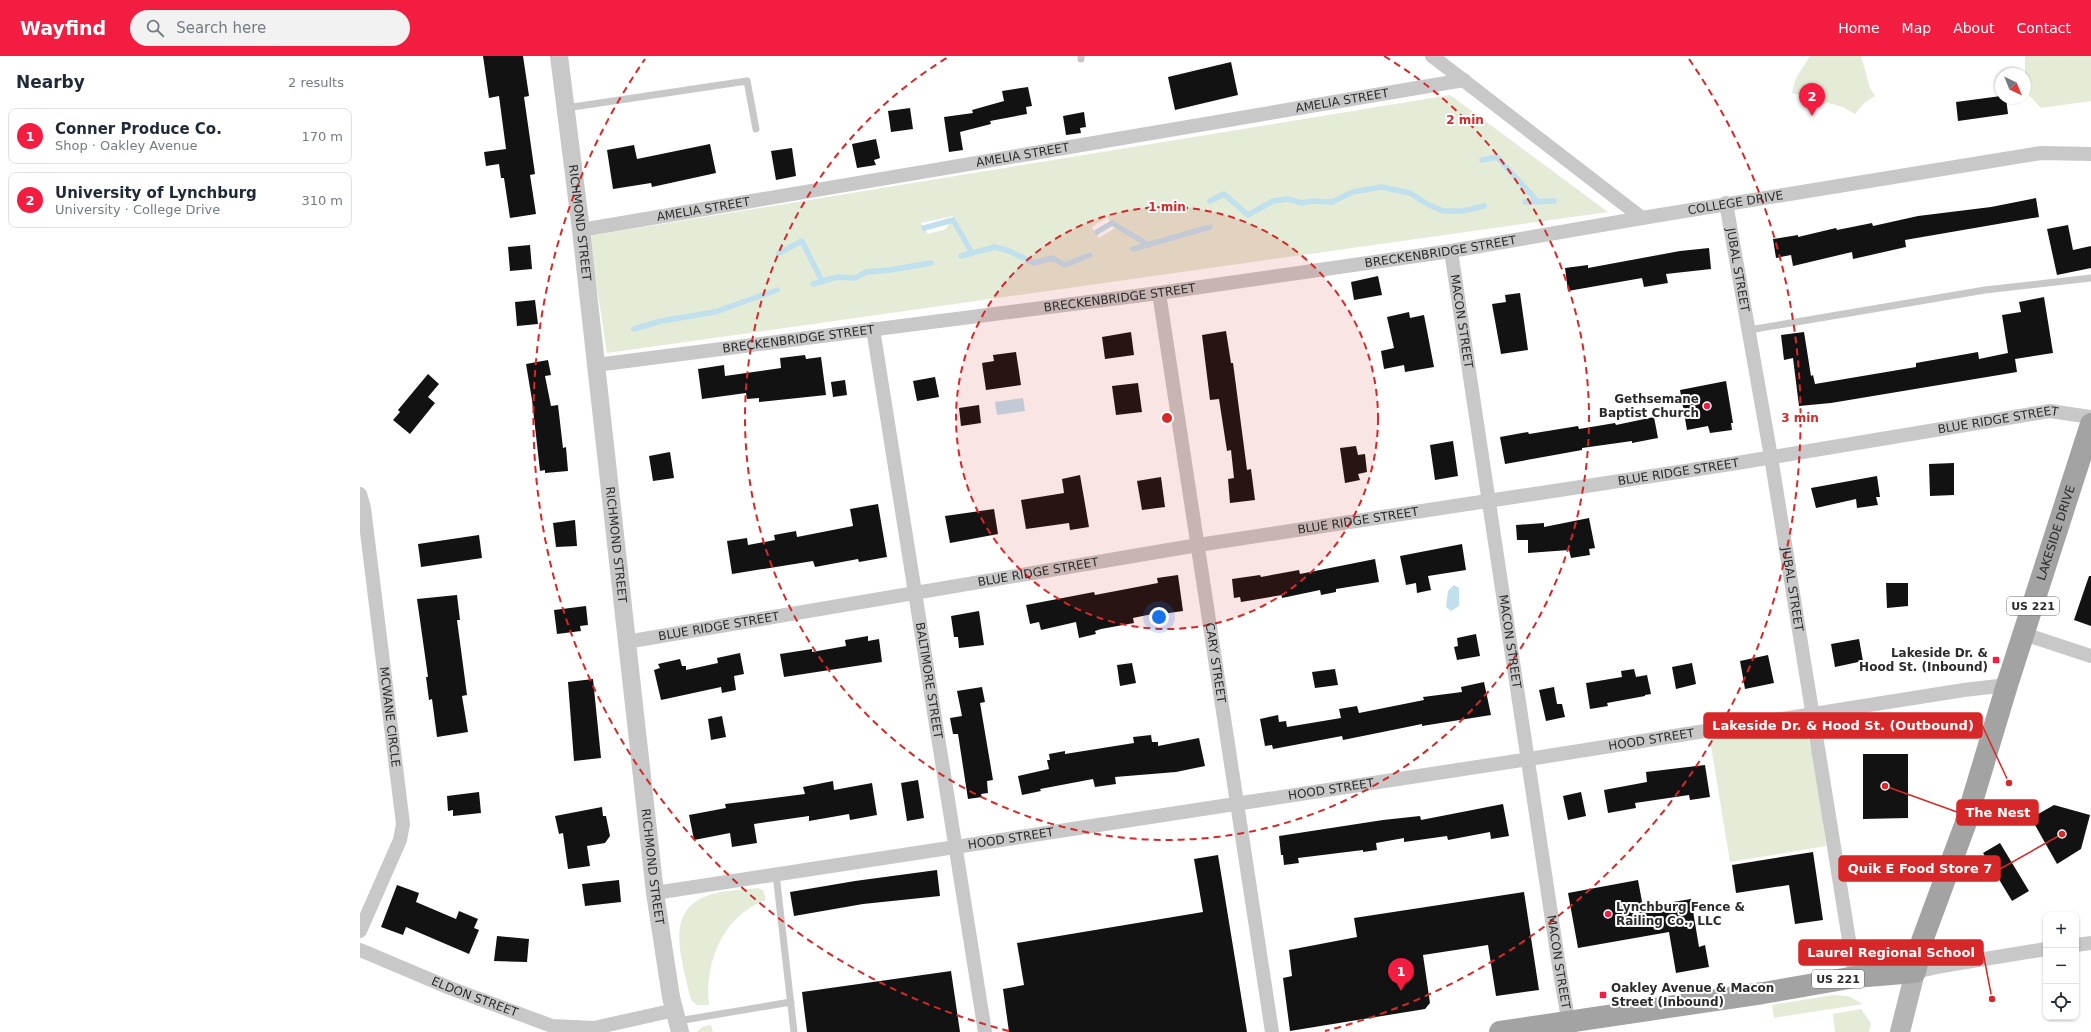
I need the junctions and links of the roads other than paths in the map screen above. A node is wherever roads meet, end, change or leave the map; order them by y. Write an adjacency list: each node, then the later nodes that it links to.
1 (559, 56): 4 (street, RICHMOND STREET)
2 (1432, 56): 3 (street)
3 (1464, 80): 8 (street); 9 (street, AMELIA STREET)
4 (565, 108): 5 (lane); 9 (street, RICHMOND STREET)
5 (756, 129)
6 (2091, 154): 7 (street, COLLEGE DRIVE)
7 (1726, 203): 8 (street, COLLEGE DRIVE); 14 (street, JUBAL STREET)
8 (1642, 218): 10 (street, BRECKENBRIDGE STREET)
9 (581, 230): 15 (street, RICHMOND STREET)
10 (1451, 251): 12 (street, BRECKENBRIDGE STREET); 20 (street, MACON STREET)
11 (2091, 278): 14 (lane)
12 (1159, 292): 13 (street, BRECKENBRIDGE STREET); 21 (street, CARY STREET)
13 (873, 329): 15 (street, BRECKENBRIDGE STREET); 22 (street, BALTIMORE STREET)
14 (1749, 330): 18 (street, JUBAL STREET)
15 (596, 365): 24 (street, RICHMOND STREET)
16 (2091, 417): 18 (street, BLUE RIDGE STREET)
17 (2091, 424): 23 (main road, LAKESIDE DRIVE / US 221)
18 (1771, 457): 20 (street, BLUE RIDGE STREET); 27 (street, JUBAL STREET)
19 (360, 494): 33 (street, MCWANE CIRCLE)
20 (1488, 502): 21 (street, BLUE RIDGE STREET); 28 (street, MACON STREET)
21 (1198, 545): 22 (street, BLUE RIDGE STREET); 29 (street, CARY STREET)
22 (915, 593): 24 (street, BLUE RIDGE STREET); 30 (street, BALTIMORE STREET)
23 (2024, 634): 25 (street); 26 (main road, LAKESIDE DRIVE / US 221)
24 (626, 642): 32 (street, RICHMOND STREET)
25 (2091, 656)
26 (2007, 685): 27 (street, HOOD STREET); 38 (main road, LAKESIDE DRIVE / US 221)
27 (1811, 713): 28 (street, HOOD STREET); 39 (street, JUBAL STREET)
28 (1529, 759): 29 (street, HOOD STREET); 42 (street, MACON STREET)
29 (1237, 804): 30 (street, HOOD STREET); 46 (street, CARY STREET)
30 (955, 846): 31 (street, HOOD STREET); 45 (street, BALTIMORE STREET)
31 (776, 874): 32 (street, HOOD STREET); 40 (lane)
32 (656, 893): 41 (street, RICHMOND STREET)
33 (360, 931)
34 (2091, 943): 35 (street)
35 (2079, 945)
36 (360, 950): 43 (street, ELDON STREET)
37 (2043, 950): 38 (street)
38 (1915, 972): 39 (main road, US 221); 48 (main road, LAKESIDE DRIVE)
39 (1855, 976): 42 (main road, US 221)
40 (790, 1002): 41 (lane); 44 (lane)
41 (677, 1021): 43 (street, ELDON STREET)
42 (1570, 1027): 47 (main road, US 221)
43 (600, 1030)
44 (794, 1032)
45 (985, 1032)
46 (1272, 1032)
47 (1500, 1032)
48 (1900, 1032)

